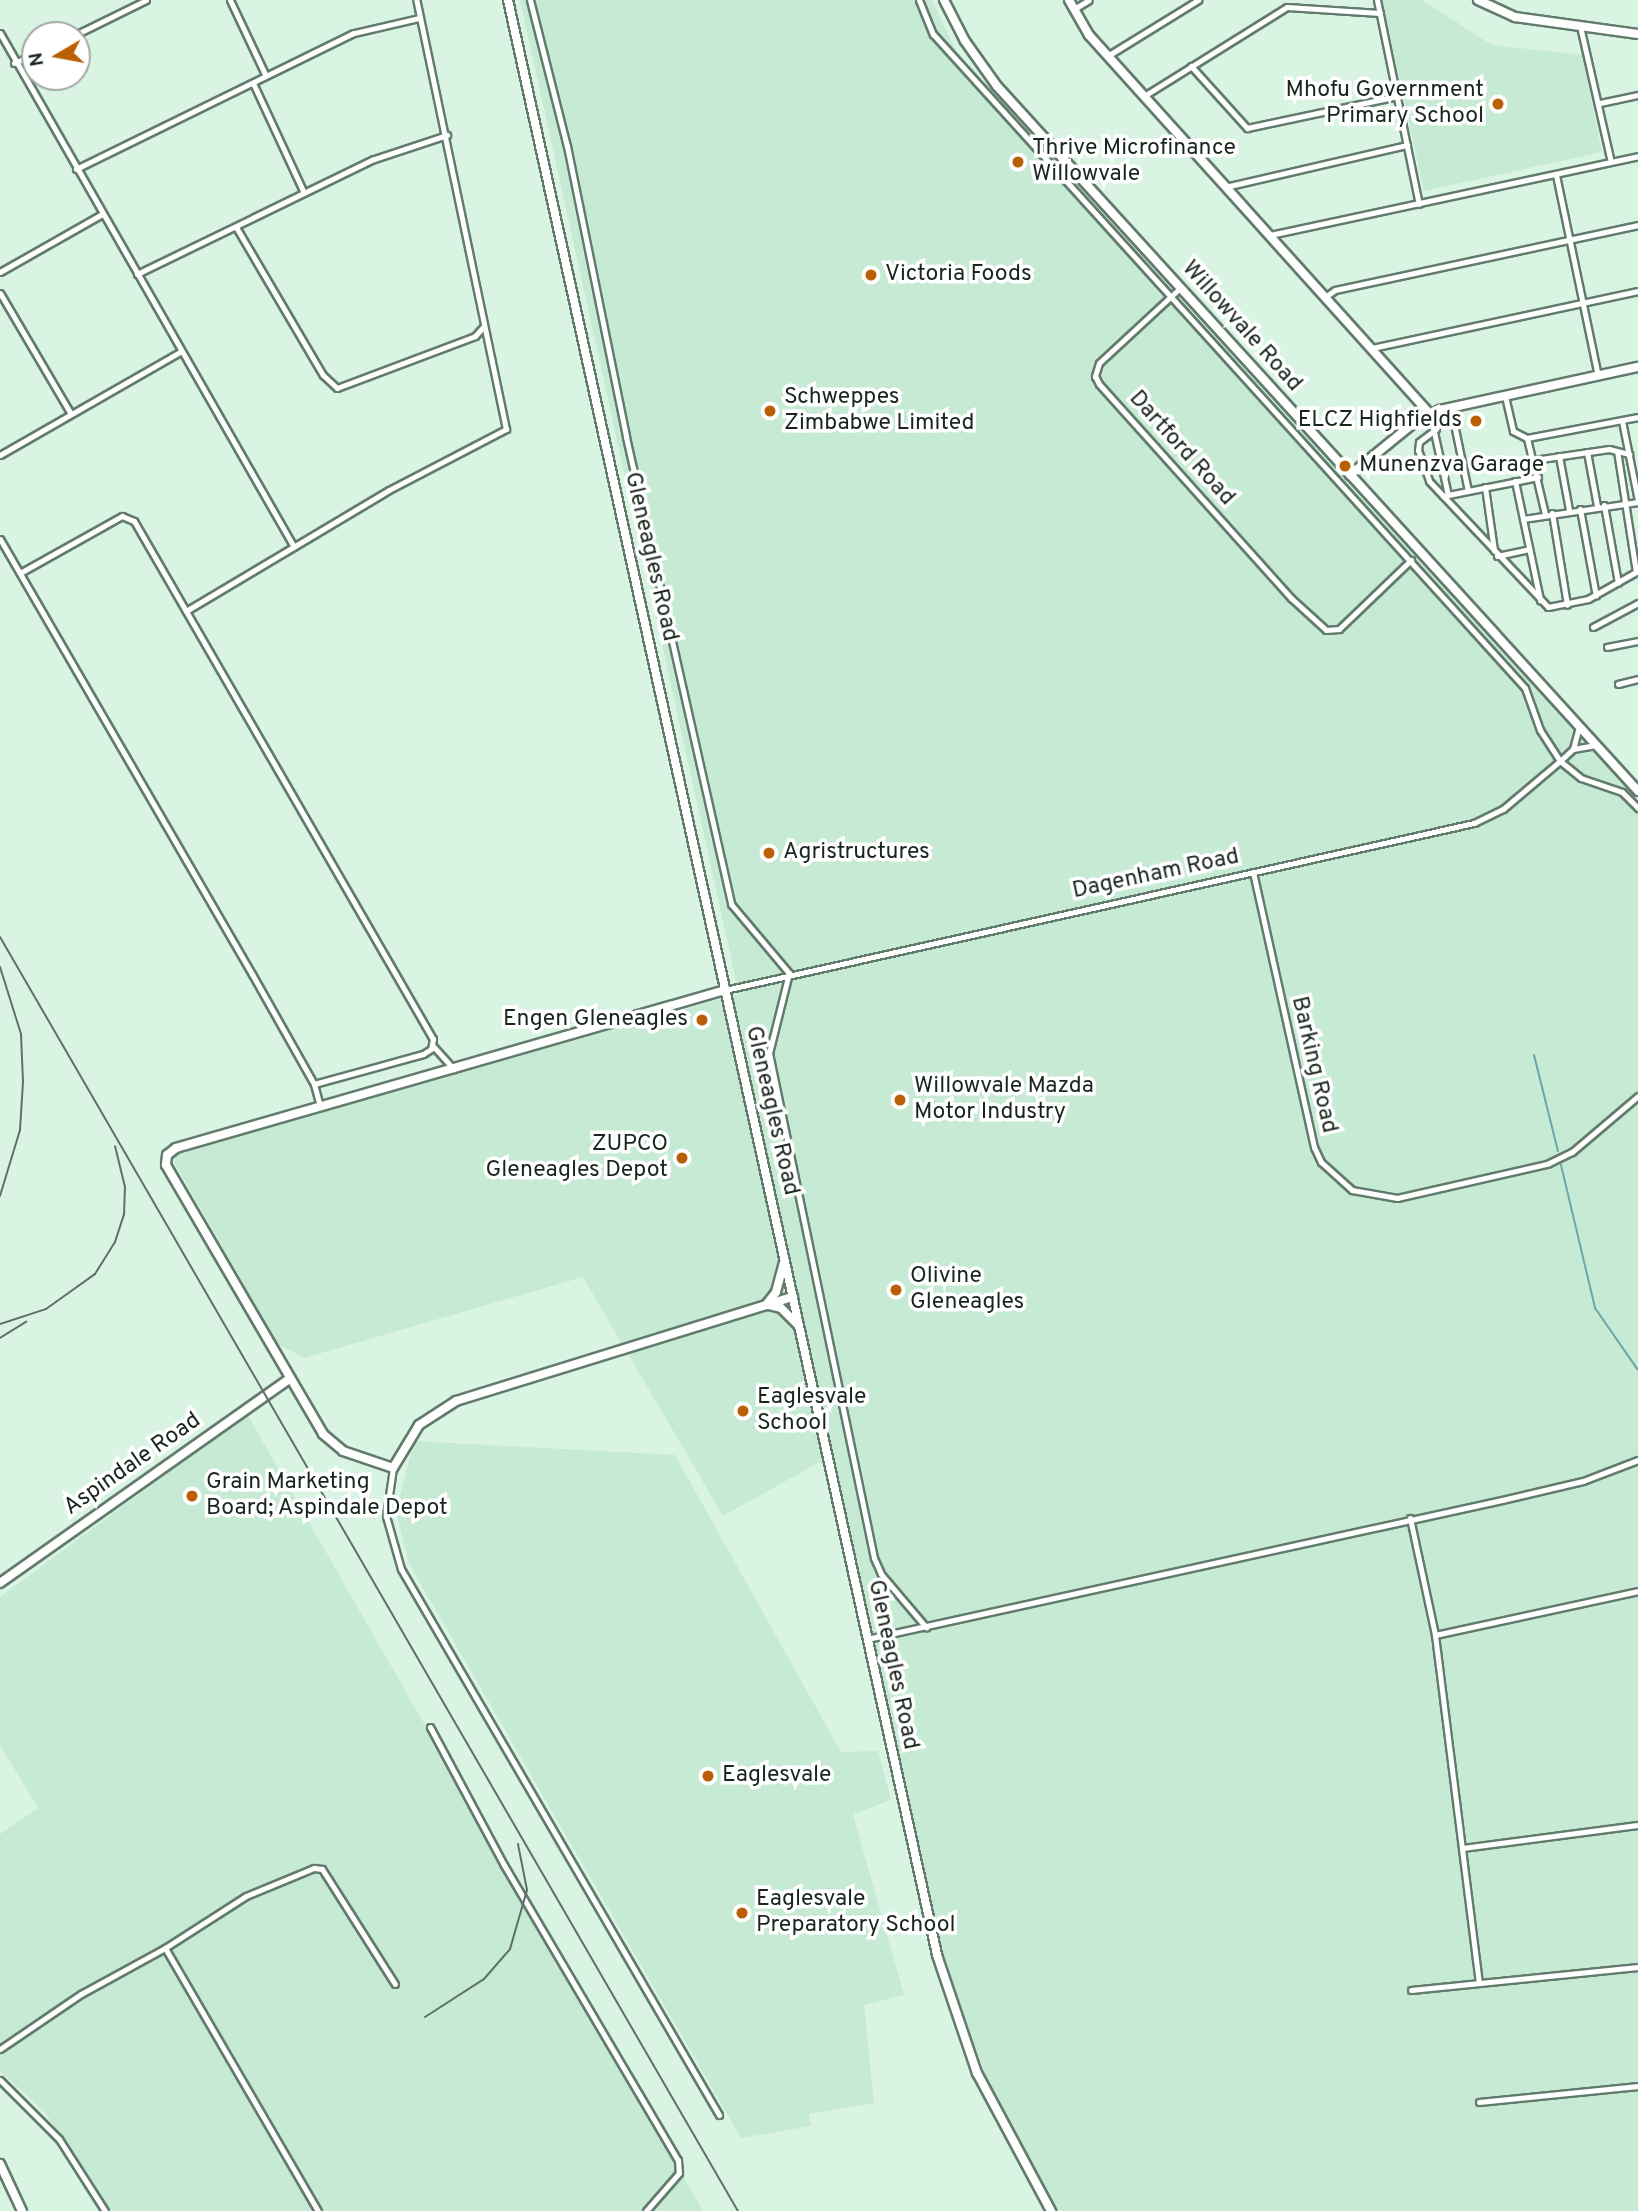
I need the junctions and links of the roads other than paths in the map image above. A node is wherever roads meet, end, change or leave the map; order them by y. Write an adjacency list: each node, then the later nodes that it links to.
1 (146, 0): 17 (street)
2 (230, 0): 24 (street)
3 (416, 0): 15 (street)
4 (508, 0): 109 (street, Gleneagles Road)
5 (530, 0): 108 (street)
6 (919, 0): 49 (street)
7 (944, 0): 46 (street, Willowvale Road)
8 (1069, 0): 13 (street)
9 (1090, 0): 13 (street)
10 (1198, 0): 20 (street)
11 (1377, 0): 14 (street)
12 (1478, 0): 16 (street)
13 (1071, 11): 20 (street)
14 (1380, 13): 23 (street); 28 (street)
15 (419, 18): 24 (street); 30 (street)
16 (1580, 26): 19 (street); 29 (street)
17 (91, 27)
18 (0, 33): 22 (street)
19 (1638, 34)
20 (1109, 55): 27 (street)
21 (21, 60): 22 (street)
22 (14, 63): 34 (street)
23 (1191, 66): 27 (street); 28 (street)
24 (265, 74): 25 (street)
25 (253, 83): 34 (street); 37 (street)
26 (1638, 95): 29 (street)
27 (1144, 96): 36 (street)
28 (1396, 96): 31 (street)
29 (1601, 103): 33 (street)
30 (447, 135): 37 (street); 52 (street)
31 (1407, 145): 36 (street); 38 (street)
32 (1638, 156): 33 (street)
33 (1611, 162): 35 (street)
34 (76, 169): 39 (street)
35 (1556, 175): 38 (street); 43 (street)
36 (1225, 187): 42 (street)
37 (304, 193): 41 (street)
38 (1419, 204): 42 (street)
39 (102, 214): 44 (street); 45 (street)
40 (1638, 225): 43 (street)
41 (236, 227): 45 (street); 52 (street)
42 (1270, 235): 50 (street)
43 (1569, 239): 50 (street); 51 (street)
44 (0, 272)
45 (137, 274): 54 (street)
46 (1180, 288): 49 (street, Dartford Road); 70 (street, Willowvale Road)
47 (1638, 291): 51 (street)
48 (0, 293): 58 (street)
49 (1172, 296): 88 (street); 88 (street, Dartford Road)
50 (1324, 297): 53 (street)
51 (1582, 303): 53 (street); 56 (street)
52 (484, 326): 85 (street)
53 (1372, 348): 59 (street)
54 (180, 352): 58 (street); 85 (street)
55 (1638, 367): 56 (street)
56 (1598, 376): 57 (street)
57 (1505, 395): 59 (street); 63 (street)
58 (71, 414): 67 (street)
59 (1430, 414): 62 (street); 70 (street)
60 (1638, 417): 61 (street)
61 (1622, 421): 63 (street); 66 (street)
62 (1436, 427): 74 (street); 75 (street); 75 (street)
63 (1527, 439): 69 (street)
64 (1617, 451): 65 (street); 66 (street); 77 (street)
65 (1587, 452): 68 (street); 79 (street)
66 (1629, 454): 76 (street)
67 (0, 455)
68 (1559, 456): 69 (street); 81 (street)
69 (1534, 460): 71 (street)
70 (1350, 475): 101 (street, Willowvale Road)
71 (1538, 477): 72 (street); 82 (street)
72 (1515, 481): 73 (street); 83 (street)
73 (1485, 487): 74 (street); 87 (street)
74 (1468, 491): 75 (street)
75 (1446, 495): 87 (street)
76 (1638, 501): 77 (street)
77 (1626, 503): 78 (street); 90 (street)
78 (1604, 505): 79 (street); 90 (street)
79 (1597, 506): 80 (street)
80 (1580, 509): 81 (street); 91 (street)
81 (1569, 510): 82 (street)
82 (1549, 514): 83 (street); 94 (street)
83 (1523, 519): 86 (street)
84 (0, 539): 89 (street)
85 (293, 547): 95 (street)
86 (1529, 549): 87 (street); 92 (street)
87 (1495, 554): 92 (street)
88 (1411, 560): 104 (street)
89 (20, 573): 95 (street); 112 (street)
90 (1618, 583): 91 (street)
91 (1596, 596): 94 (street)
92 (1541, 603): 94 (street)
93 (1638, 603): 96 (street)
94 (1567, 605)
95 (186, 611): 110 (street)
96 (1593, 626)
97 (1638, 641): 98 (street)
98 (1607, 647)
99 (1638, 679): 100 (street)
100 (1618, 684)
101 (1579, 726): 102 (street, Willowvale Road); 103 (street)
102 (1596, 746): 103 (street); 105 (street, Willowvale Road)
103 (1573, 749): 104 (street, Dagenham Road)
104 (1560, 761): 106 (street); 107 (street, Dagenham Road)
105 (1638, 791)
106 (1638, 808)
107 (1253, 872): 108 (street, Dagenham Road); 113 (street, Barking Road)
108 (789, 973): 109 (street, Dagenham Road); 125 (street)
109 (724, 990): 111 (street); 115 (street, Gleneagles Road)
110 (433, 1046): 111 (street); 112 (street)
111 (454, 1069): 114 (street)
112 (314, 1084): 114 (street)
113 (1638, 1096)
114 (320, 1106): 119 (street)
115 (785, 1261): 116 (street, Gleneagles Road); 117 (street)
116 (793, 1297): 117 (street); 118 (street, Gleneagles Road)
117 (766, 1305): 118 (street); 121 (street)
118 (800, 1329): 127 (street, Gleneagles Road)
119 (289, 1380): 121 (street); 123 (street, Aspindale Road)
120 (1638, 1460): 122 (street)
121 (393, 1468): 140 (street)
122 (1410, 1518): 125 (street); 126 (street)
123 (0, 1583)
124 (1638, 1591): 126 (street)
125 (926, 1626): 127 (street)
126 (1434, 1635): 130 (street)
127 (866, 1639): 147 (street, Gleneagles Road)
128 (430, 1727): 146 (street)
129 (1638, 1825): 130 (street)
130 (1463, 1848): 133 (street)
131 (165, 1948): 134 (street); 136 (street); 145 (street)
132 (1638, 1967): 133 (street)
133 (1479, 1982): 135 (street)
134 (395, 1984)
135 (1411, 1990)
136 (0, 2049)
137 (0, 2080): 144 (street)
138 (1638, 2087): 139 (street)
139 (1479, 2102)
140 (719, 2115)
141 (0, 2164): 142 (street)
142 (4, 2182): 143 (street)
143 (22, 2211)
144 (105, 2211)
145 (318, 2211)
146 (646, 2211)
147 (1051, 2211)

